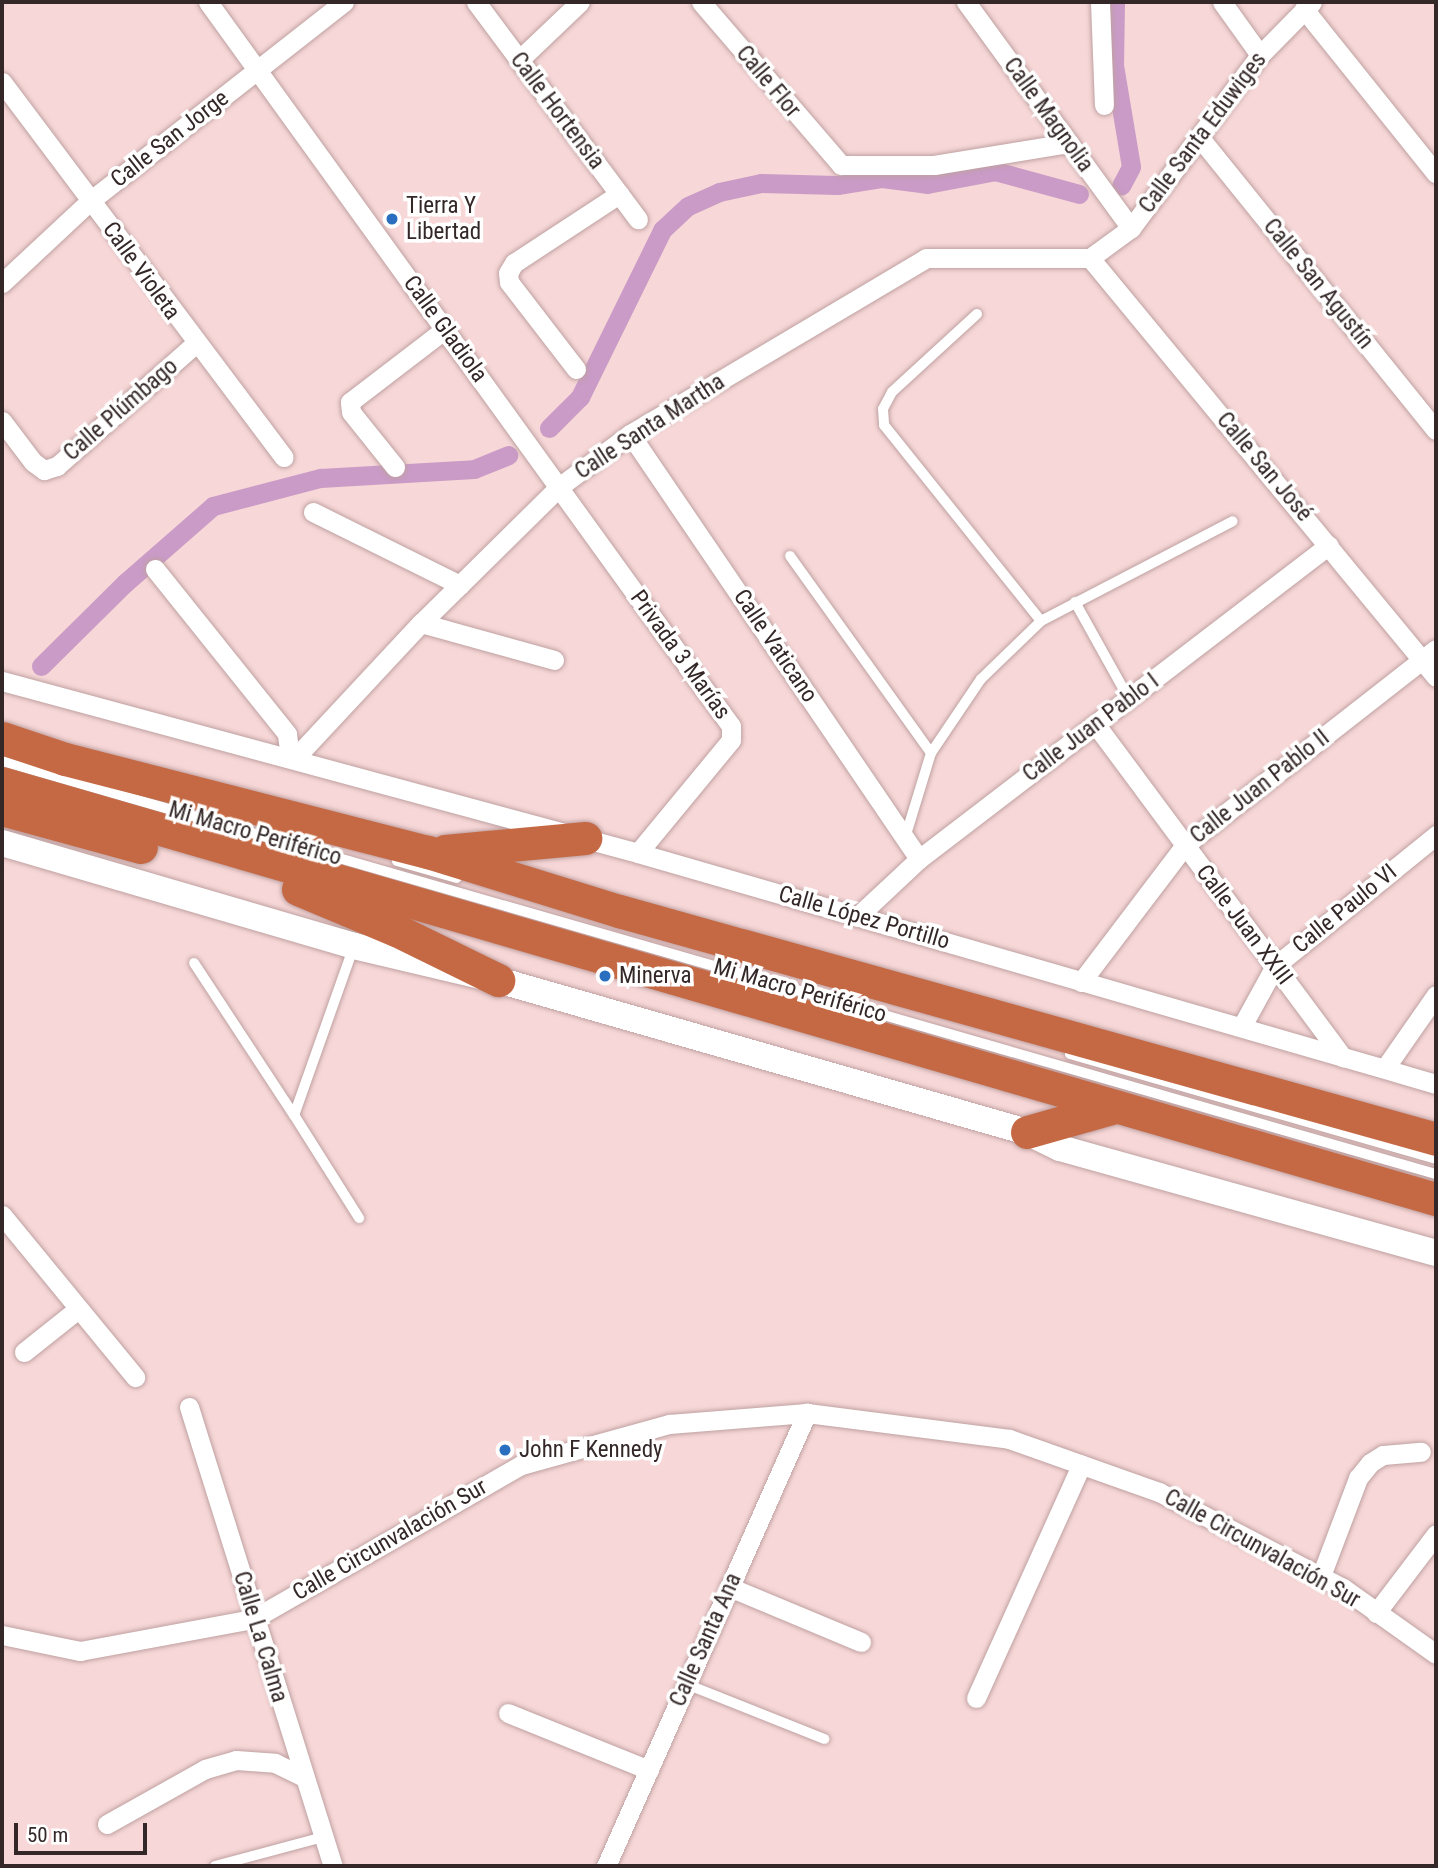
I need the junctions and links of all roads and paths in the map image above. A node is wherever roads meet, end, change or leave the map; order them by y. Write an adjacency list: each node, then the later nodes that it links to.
1 (208, 2): 12 (street, Calle Gladiola)
2 (344, 2): 12 (street, Calle San Jorge)
3 (476, 2): 11 (street, Calle Hortensia)
4 (580, 2): 11 (street)
5 (701, 2): 16 (street, Calle Flor)
6 (966, 2): 16 (street, Calle Magnolia)
7 (1100, 2): 14 (street)
8 (1222, 2): 10 (street)
9 (1308, 6): 10 (street, Calle Santa Eduwiges); 17 (street)
10 (1261, 55): 15 (street, Calle Santa Eduwiges)
11 (519, 60): 18 (street, Calle Hortensia)
12 (257, 71): 19 (street, Calle San Jorge); 25 (street, Calle Gladiola)
13 (2, 82): 19 (street, Calle Violeta)
14 (1104, 105)
15 (1200, 138): 21 (street, Calle Santa Eduwiges); 29 (street, Calle San Agustín)
16 (1069, 143): 21 (street, Calle Magnolia)
17 (1436, 174)
18 (619, 194): 20 (street, Calle Hortensia); 27 (street)
19 (90, 201): 23 (street, Calle San Jorge); 26 (street, Calle Violeta)
20 (638, 219)
21 (1131, 228): 22 (street, Calle Santa Eduwiges)
22 (1090, 258): 30 (street, Calle Santa Martha); 36 (street, Calle San José)
23 (2, 283)
24 (977, 314): 41 (lane)
25 (445, 329): 32 (street); 33 (street, Calle Gladiola)
26 (195, 344): 28 (street, Calle Plúmbago); 31 (street, Calle Violeta)
27 (576, 369)
28 (2, 421)
29 (1436, 430)
30 (630, 434): 33 (street, Calle Santa Martha); 59 (street, Calle Vaticano)
31 (284, 457)
32 (395, 467)
33 (559, 487): 39 (street, Calle Santa Martha); 63 (street, Privada 3 Marías)
34 (313, 512): 39 (street)
35 (1233, 520): 40 (lane)
36 (1329, 545): 43 (street, Calle San José); 47 (street, Calle Juan Pablo I)
37 (790, 556): 51 (lane)
38 (155, 569): 52 (street)
39 (460, 585): 42 (street, Calle Santa Martha)
40 (1075, 602): 41 (lane); 47 (lane)
41 (1041, 621): 51 (lane)
42 (421, 623): 44 (street); 52 (street, Calle Santa Martha)
43 (1429, 655): 45 (street, Calle San José); 61 (street, Calle Juan Pablo II)
44 (554, 660)
45 (1436, 677)
46 (2, 681): 52 (street, Calle López Portillo)
47 (1129, 699): 48 (street, Calle Juan Pablo I)
48 (1096, 725): 61 (street, Calle Juan XXIII); 65 (street, Calle Juan Pablo I)
49 (2, 738): 62 (highway)
50 (2, 747): 56 (lane, Mi Macro Periférico)
51 (931, 753): 59 (lane)
52 (292, 758): 58 (street, Calle López Portillo)
53 (2, 761): 86 (lane, Mi Macro Periférico)
54 (2, 783): 70 (highway)
55 (2, 809): 67 (highway)
56 (283, 828)
57 (1436, 835): 72 (street, Calle Paulo VI)
58 (585, 838): 62 (highway); 63 (street, Calle López Portillo)
59 (905, 838): 65 (street, Calle Vaticano)
60 (2, 844): 69 (street)
61 (1185, 845): 72 (street, Calle Juan XXIII); 74 (street, Calle Juan Pablo II)
62 (428, 852): 84 (highway)
63 (638, 853): 68 (street, Calle López Portillo)
64 (391, 859): 66 (lane)
65 (919, 859): 68 (street, Calle Juan Pablo I)
66 (471, 882)
67 (298, 889): 70 (highway); 73 (highway)
68 (857, 916): 74 (street, Calle López Portillo)
69 (354, 946): 73 (street); 82 (lane)
70 (575, 949): 81 (highway)
71 (194, 963): 82 (lane)
72 (1275, 966): 76 (street, Calle Paulo VI); 78 (street, Calle Juan XXIII)
73 (498, 980): 83 (street)
74 (1081, 982): 76 (street, Calle López Portillo)
75 (1436, 995): 79 (street)
76 (1242, 1026): 78 (street, Calle López Portillo)
77 (1061, 1051): 85 (lane)
78 (1343, 1057): 79 (street, Calle López Portillo)
79 (1385, 1068): 80 (street, Calle López Portillo)
80 (1436, 1084)
81 (1115, 1107): 83 (highway); 87 (highway)
82 (293, 1115): 88 (lane)
83 (1027, 1132): 90 (street)
84 (1436, 1139)
85 (1436, 1159)
86 (1436, 1174)
87 (1436, 1199)
88 (359, 1218)
89 (3, 1219): 91 (street)
90 (1436, 1253)
91 (78, 1309): 92 (street); 93 (street)
92 (24, 1352)
93 (135, 1377)
94 (189, 1407): 102 (street, Calle La Calma)
95 (807, 1413): 97 (street, Calle Circunvalación Sur); 100 (street, Calle Santa Ana); 102 (street, Calle Circunvalación Sur)
96 (1420, 1452): 99 (street)
97 (1082, 1465): 99 (street, Calle Circunvalación Sur); 107 (street)
98 (1436, 1534): 101 (street)
99 (1321, 1576): 101 (street, Calle Circunvalación Sur)
100 (729, 1587): 104 (street); 106 (street, Calle Santa Ana)
101 (1377, 1613): 105 (street, Calle Circunvalación Sur)
102 (253, 1619): 103 (street, Calle Circunvalación Sur); 111 (street, Calle La Calma)
103 (2, 1635)
104 (861, 1642)
105 (1436, 1654)
106 (686, 1684): 109 (lane); 110 (street, Calle Santa Ana)
107 (976, 1698)
108 (508, 1713): 110 (street)
109 (824, 1739)
110 (649, 1770): 116 (street, Calle Santa Ana)
111 (304, 1777): 112 (street); 113 (street, Calle La Calma)
112 (107, 1824)
113 (323, 1838): 114 (lane); 115 (street, Calle La Calma)
114 (215, 1866)
115 (332, 1866)
116 (606, 1866)

